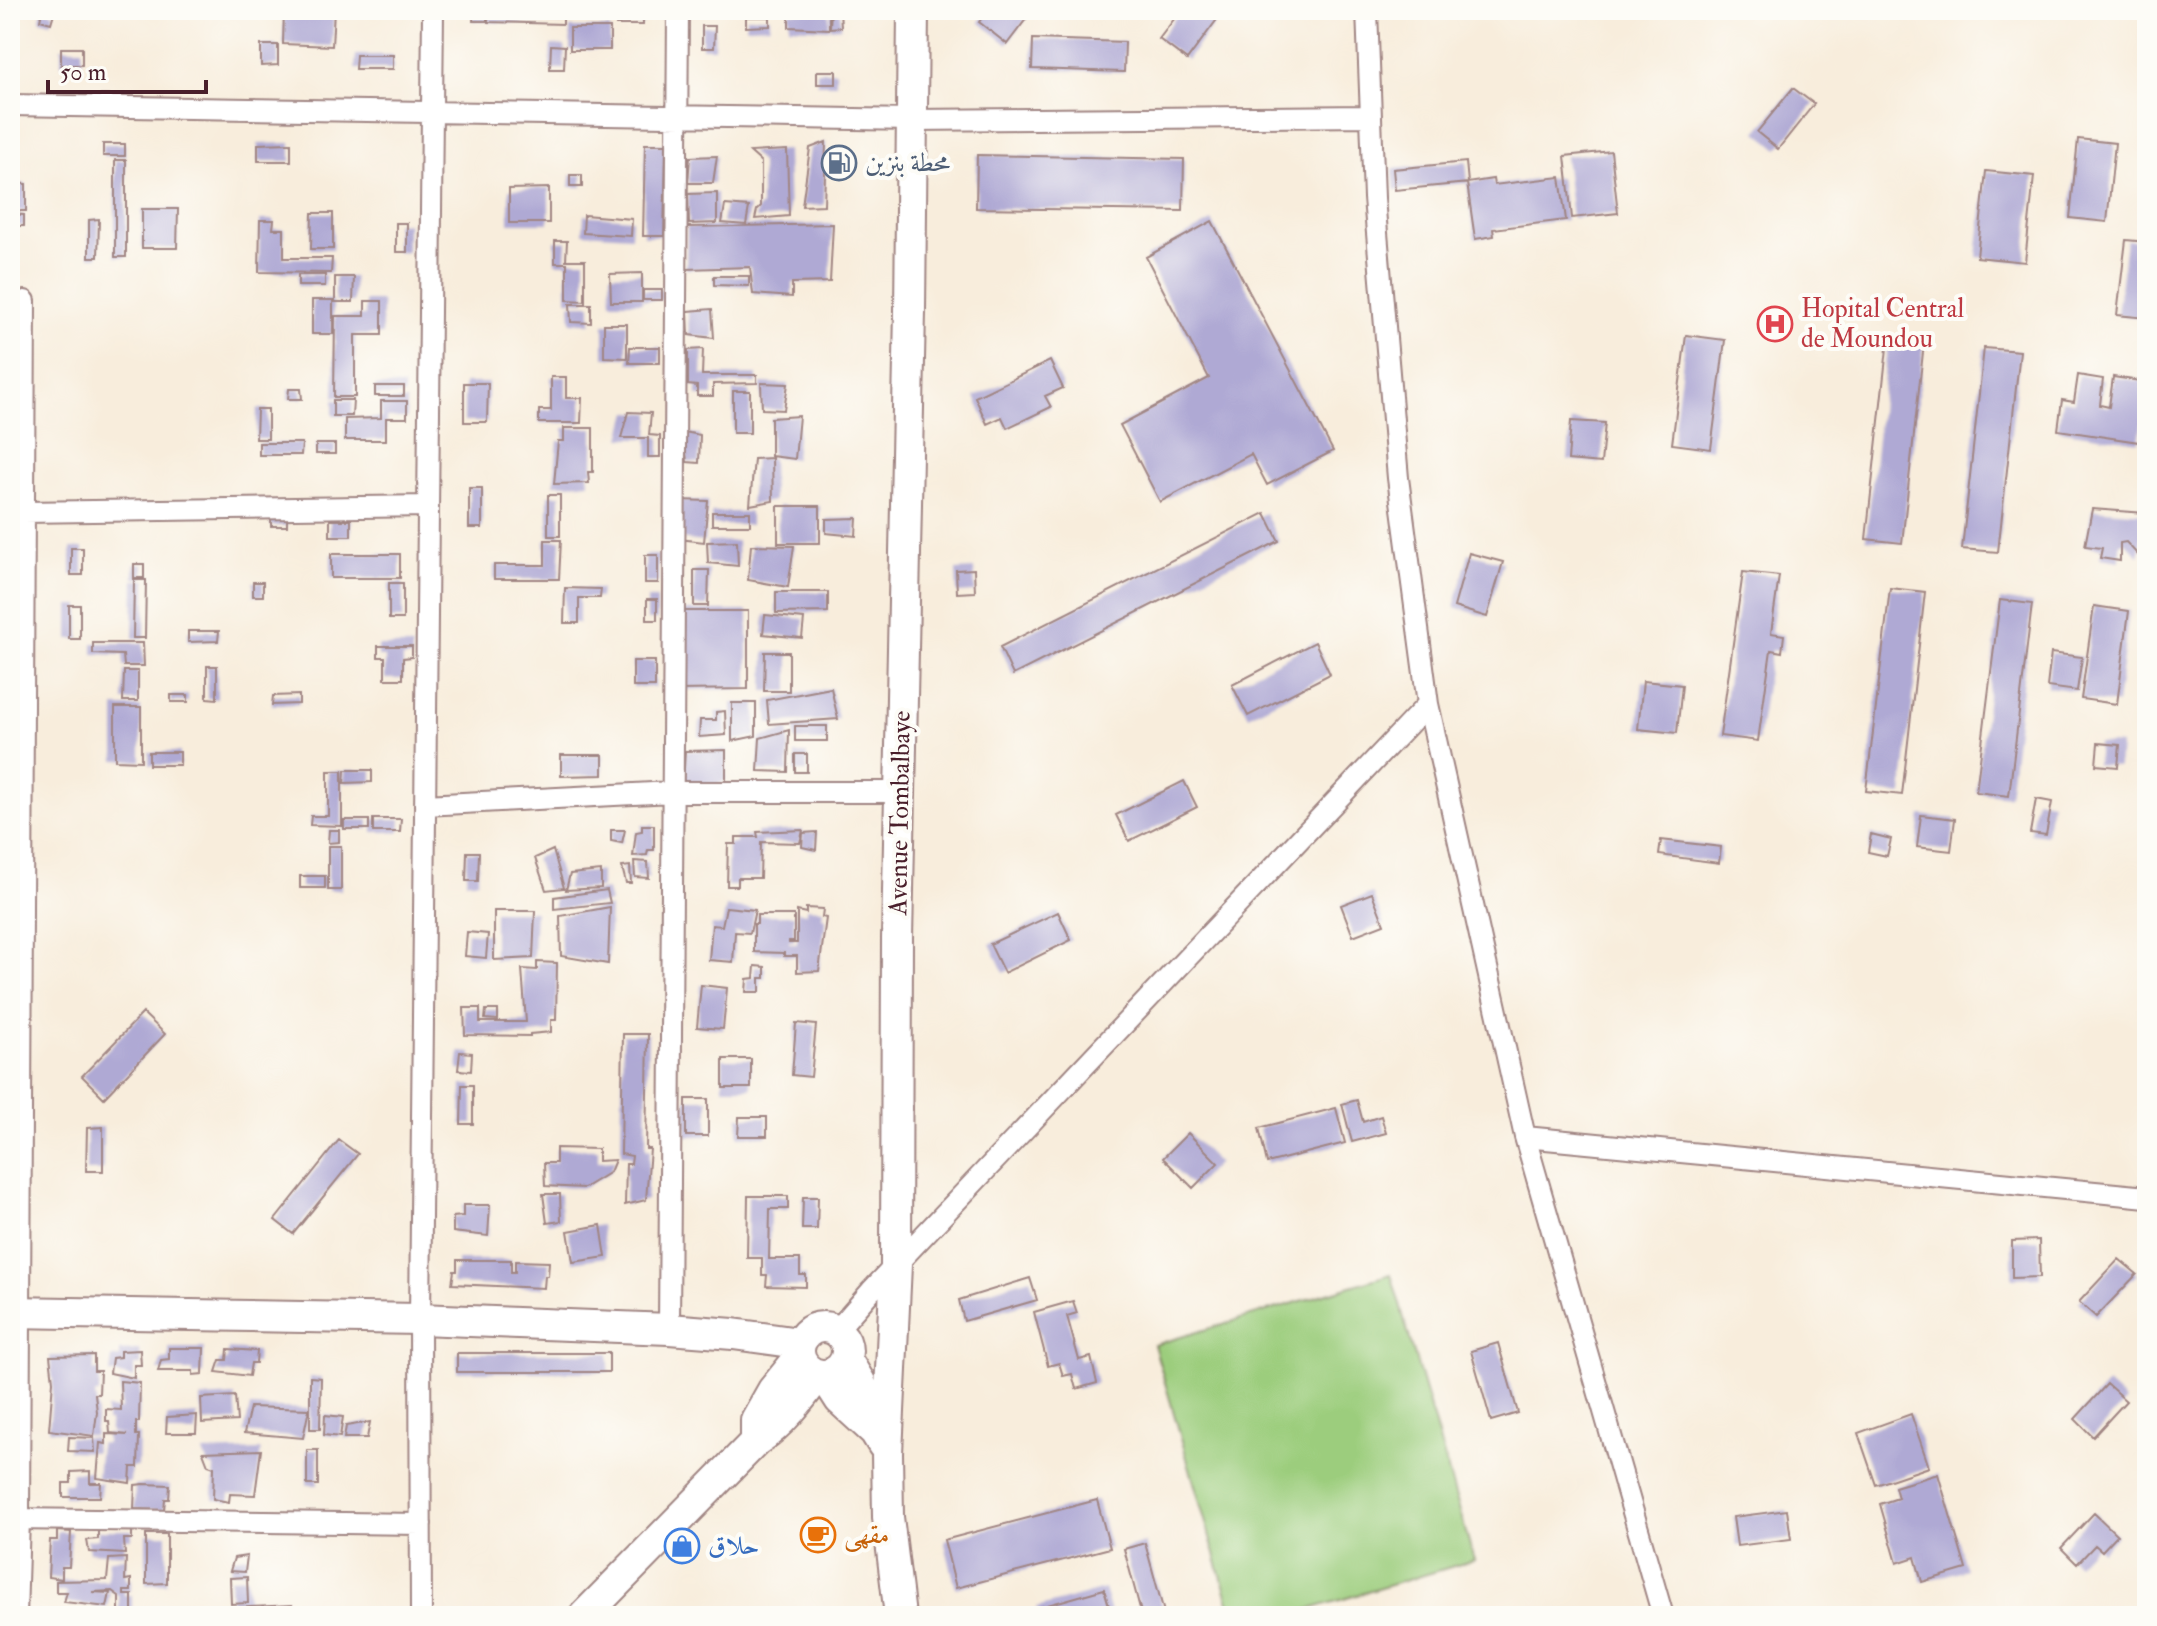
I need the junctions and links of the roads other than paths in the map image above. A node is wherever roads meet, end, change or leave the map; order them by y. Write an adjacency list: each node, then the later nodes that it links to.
1 (433, 10): 6 (street)
2 (678, 10): 7 (street)
3 (913, 10): 9 (main road, Avenue Tombalbaye)
4 (1367, 10): 8 (street)
5 (10, 105): 6 (street)
6 (432, 111): 7 (street); 11 (street)
7 (677, 115): 9 (street); 14 (street)
8 (1370, 116): 9 (street); 13 (street)
9 (912, 120): 15 (main road, Avenue Tombalbaye)
10 (25, 301): 12 (street)
11 (428, 506): 12 (street); 16 (street)
12 (24, 512): 17 (street)
13 (1428, 704): 19 (street); 21 (street)
14 (672, 792): 15 (street); 16 (street); 24 (street)
15 (901, 792): 21 (main road, Avenue Tombalbaye)
16 (425, 805): 23 (street)
17 (16, 915): 18 (street)
18 (16, 1103): 22 (street)
19 (1525, 1137): 20 (street); 34 (street)
20 (2147, 1197)
21 (896, 1265): 25 (street); 27 (main road, Avenue Tombalbaye)
22 (15, 1312): 23 (main road); 28 (street)
23 (420, 1319): 24 (main road); 29 (street)
24 (669, 1329): 26 (main road)
25 (837, 1330): 26 (main road)
26 (818, 1362): 27 (main road); 32 (main road)
27 (881, 1442): 33 (main road, Avenue Tombalbaye)
28 (15, 1519): 29 (street); 30 (street)
29 (421, 1524): 31 (street)
30 (16, 1616)
31 (421, 1616)
32 (584, 1616)
33 (900, 1616)
34 (1663, 1616)

